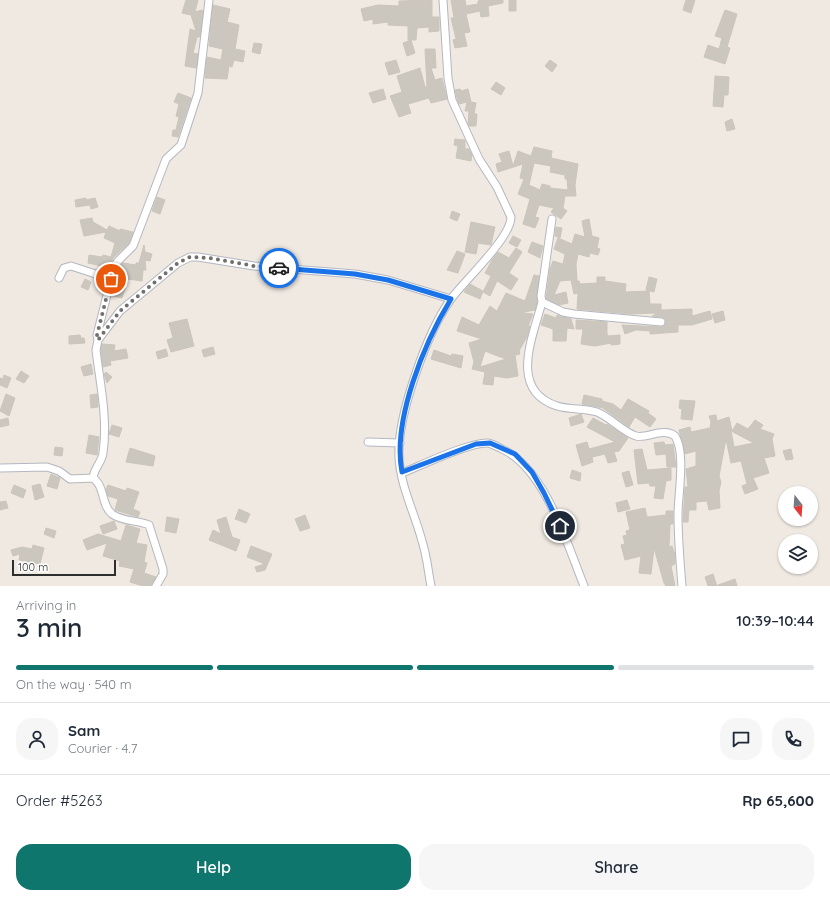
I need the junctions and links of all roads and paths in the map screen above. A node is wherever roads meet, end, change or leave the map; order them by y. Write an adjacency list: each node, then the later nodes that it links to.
1 (209, 0): 5 (street)
2 (443, 0): 6 (street)
3 (552, 219): 7 (street)
4 (59, 278): 5 (street)
5 (111, 279): 9 (street)
6 (451, 299): 9 (street); 11 (street)
7 (542, 302): 8 (street); 18 (street)
8 (661, 322)
9 (98, 340): 14 (street)
10 (368, 442): 11 (street)
11 (400, 443): 13 (street)
12 (0, 468): 14 (street)
13 (402, 472): 16 (street); 17 (street)
14 (93, 478): 15 (street)
15 (156, 586)
16 (431, 586)
17 (584, 586)
18 (682, 586)

